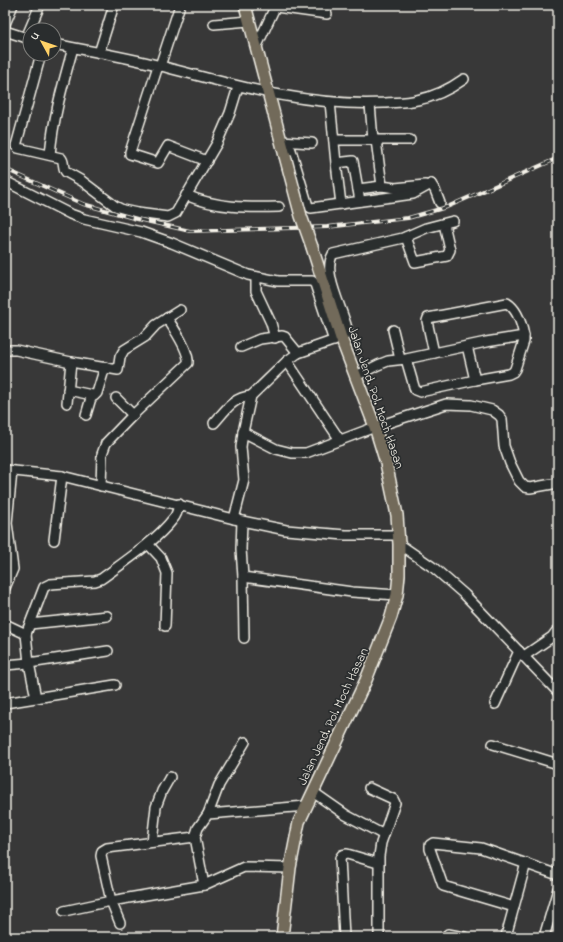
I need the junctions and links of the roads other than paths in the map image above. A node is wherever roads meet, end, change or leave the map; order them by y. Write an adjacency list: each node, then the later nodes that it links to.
1 (13, 5): 10 (street)
2 (40, 5): 9 (street)
3 (114, 5): 17 (street)
4 (180, 5): 19 (street)
5 (245, 5): 8 (main road, Jalan Jend. Pol. Moch Hasan)
6 (276, 6): 7 (street); 16 (street)
7 (327, 14)
8 (249, 21): 11 (street); 16 (main road, Jalan Jend. Pol. Moch Hasan)
9 (34, 22)
10 (5, 24)
11 (214, 24)
12 (5, 31): 13 (street)
13 (22, 37)
14 (62, 46): 15 (street)
15 (73, 48): 17 (street); 30 (street)
16 (256, 48): 22 (main road, Jalan Jend. Pol. Moch Hasan)
17 (99, 53): 19 (street)
18 (39, 62): 30 (street)
19 (159, 66): 21 (street); 31 (street)
20 (464, 79): 24 (street)
21 (238, 87): 22 (street); 31 (street)
22 (267, 93): 23 (street); 29 (main road, Jalan Jend. Pol. Moch Hasan)
23 (330, 102): 24 (street); 25 (street)
24 (370, 104): 26 (street)
25 (334, 140): 26 (street); 32 (street)
26 (375, 140): 27 (street); 35 (street)
27 (410, 140)
28 (312, 143): 29 (street)
29 (284, 148): 40 (street); 51 (main road, Jalan Jend. Pol. Moch Hasan, bridge)
30 (50, 155): 37 (street)
31 (206, 161): 37 (street)
32 (336, 163): 36 (street); 40 (street)
33 (5, 181): 45 (street)
34 (430, 184): 35 (street); 38 (street); 39 (street)
35 (382, 186): 36 (street)
36 (358, 189): 38 (street)
37 (186, 195): 41 (street)
38 (360, 201): 40 (street)
39 (440, 203)
40 (341, 204)
41 (279, 207)
42 (453, 221): 43 (street)
43 (444, 224): 44 (street); 44 (street)
44 (406, 237): 51 (street)
45 (256, 277): 50 (street); 51 (street)
46 (180, 310): 47 (street)
47 (167, 318): 60 (street); 69 (street)
48 (393, 330): 57 (street)
49 (524, 336): 52 (street); 56 (street); 62 (street)
50 (275, 338): 53 (street); 55 (street)
51 (338, 339): 55 (street); 61 (main road, Jalan Jend. Pol. Moch Hasan)
52 (467, 346): 56 (street); 62 (street)
53 (241, 347)
54 (5, 350): 59 (street)
55 (298, 353): 58 (street)
56 (434, 353): 57 (street)
57 (403, 359): 61 (street); 62 (street)
58 (287, 361): 65 (street); 73 (street)
59 (71, 362): 60 (street); 63 (street)
60 (104, 367): 64 (street)
61 (356, 376): 71 (main road, Jalan Jend. Pol. Moch Hasan)
62 (475, 380)
63 (68, 390): 64 (street); 67 (street)
64 (92, 395): 68 (street)
65 (251, 396): 70 (street); 72 (street)
66 (116, 398): 69 (street)
67 (67, 403)
68 (86, 414)
69 (133, 415): 77 (street)
70 (214, 424)
71 (375, 427): 73 (street); 76 (street); 80 (main road, Jalan Jend. Pol. Moch Hasan)
72 (243, 432): 73 (street); 79 (street)
73 (340, 440)
74 (9, 470): 75 (street); 84 (street)
75 (62, 476): 77 (street); 81 (street)
76 (558, 483)
77 (101, 486): 78 (street)
78 (179, 504): 79 (street); 82 (street)
79 (238, 520): 80 (street); 83 (street)
80 (399, 539): 85 (main road, Jalan Jend. Pol. Moch Hasan); 94 (street)
81 (54, 540)
82 (148, 544): 88 (street); 89 (street)
83 (243, 578): 85 (street); 92 (street)
84 (5, 588)
85 (396, 595): 107 (main road, Jalan Jend. Pol. Moch Hasan)
86 (107, 616): 88 (street)
87 (5, 624): 91 (street)
88 (30, 624): 91 (street)
89 (165, 626)
90 (558, 629): 94 (street)
91 (26, 634): 95 (street)
92 (244, 638)
93 (108, 651): 95 (street)
94 (521, 653): 98 (street); 101 (street)
95 (29, 663): 96 (street); 99 (street)
96 (5, 665)
97 (115, 685): 99 (street)
98 (558, 692)
99 (36, 698): 100 (street)
100 (5, 703)
101 (495, 704)
102 (245, 742): 109 (street)
103 (493, 744): 104 (street)
104 (558, 764)
105 (170, 777): 112 (street)
106 (369, 788): 110 (street)
107 (313, 792): 108 (main road, Jalan Jend. Pol. Moch Hasan); 110 (street)
108 (306, 806): 109 (street); 115 (main road, Jalan Jend. Pol. Moch Hasan)
109 (208, 814): 111 (street)
110 (384, 835): 113 (street)
111 (195, 837): 112 (street); 117 (street)
112 (152, 842): 119 (street)
113 (378, 863): 124 (street); 125 (street)
114 (526, 863): 116 (street); 120 (street); 120 (street)
115 (290, 868): 117 (street); 123 (main road, Jalan Jend. Pol. Moch Hasan)
116 (558, 875)
117 (204, 885): 119 (street)
118 (558, 889): 129 (street)
119 (111, 901): 121 (street); 122 (street)
120 (514, 907): 128 (street)
121 (64, 911)
122 (120, 924)
123 (282, 937)
124 (344, 937)
125 (380, 937)
126 (445, 937): 127 (street)
127 (464, 937)
128 (506, 937)
129 (544, 937)

